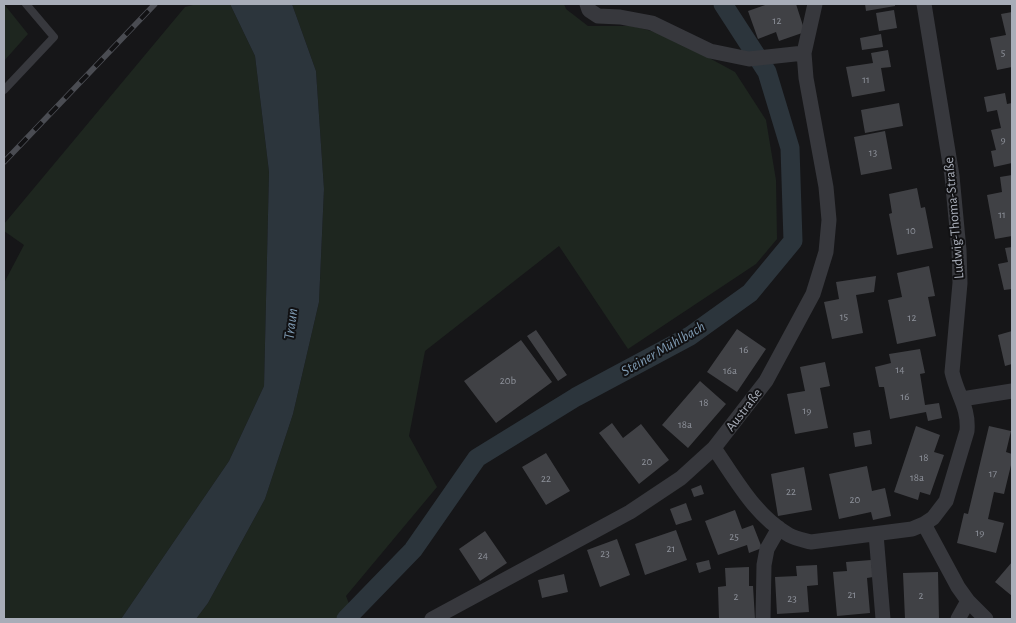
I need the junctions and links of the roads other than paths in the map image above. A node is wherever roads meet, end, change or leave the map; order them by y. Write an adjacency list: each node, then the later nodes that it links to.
1 (26, 4): 6 (lane)
2 (587, 4): 5 (street)
3 (815, 4): 5 (street, Austraße)
4 (924, 4): 8 (street, Ludwig-Thoma-Straße)
5 (804, 53): 9 (street, Austraße)
6 (4, 90)
7 (1012, 391): 8 (street)
8 (962, 399): 10 (street, Ludwig-Thoma-Straße)
9 (714, 448): 11 (street, Ludwig-Thoma-Straße); 14 (street, Austraße)
10 (924, 524): 12 (street, Ludwig-Thoma-Straße); 13 (street)
11 (779, 528): 12 (street, Ludwig-Thoma-Straße); 15 (street)
12 (876, 534): 16 (street)
13 (968, 601): 17 (street); 18 (street)
14 (432, 619)
15 (763, 619)
16 (884, 619)
17 (958, 619)
18 (986, 619)

